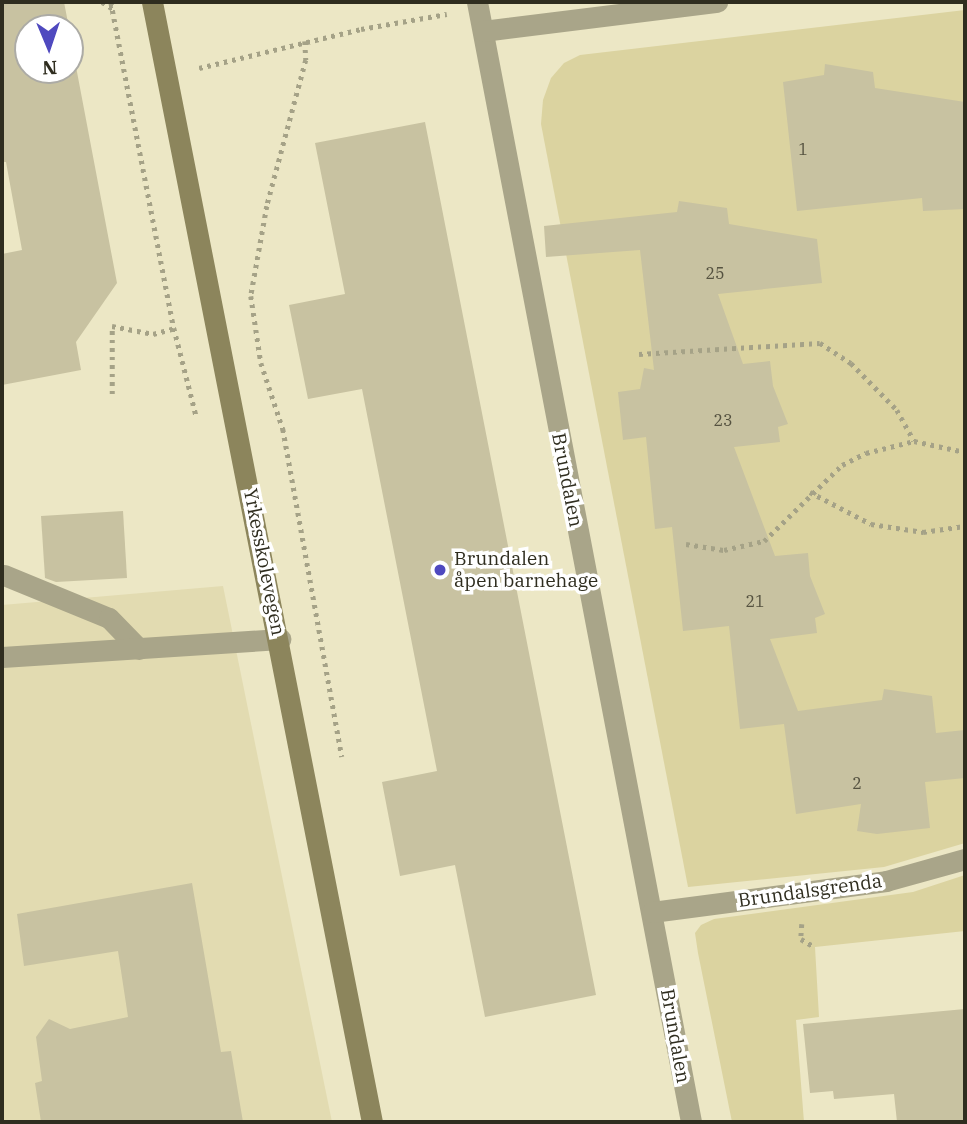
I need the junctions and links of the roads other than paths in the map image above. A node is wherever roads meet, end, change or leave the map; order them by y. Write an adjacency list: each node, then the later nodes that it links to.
1 (152, 2): 6 (street, Yrkesskolevegen)
2 (717, 2): 4 (street)
3 (478, 5): 4 (street, Brundalen)
4 (483, 31): 10 (street, Brundalen)
5 (4, 575): 7 (street)
6 (280, 639): 7 (street); 11 (street, Yrkesskolevegen)
7 (139, 649): 8 (street)
8 (2, 657)
9 (965, 859): 10 (street, Brundalsgrenda)
10 (652, 912): 12 (street, Brundalen)
11 (372, 1122)
12 (691, 1122)

